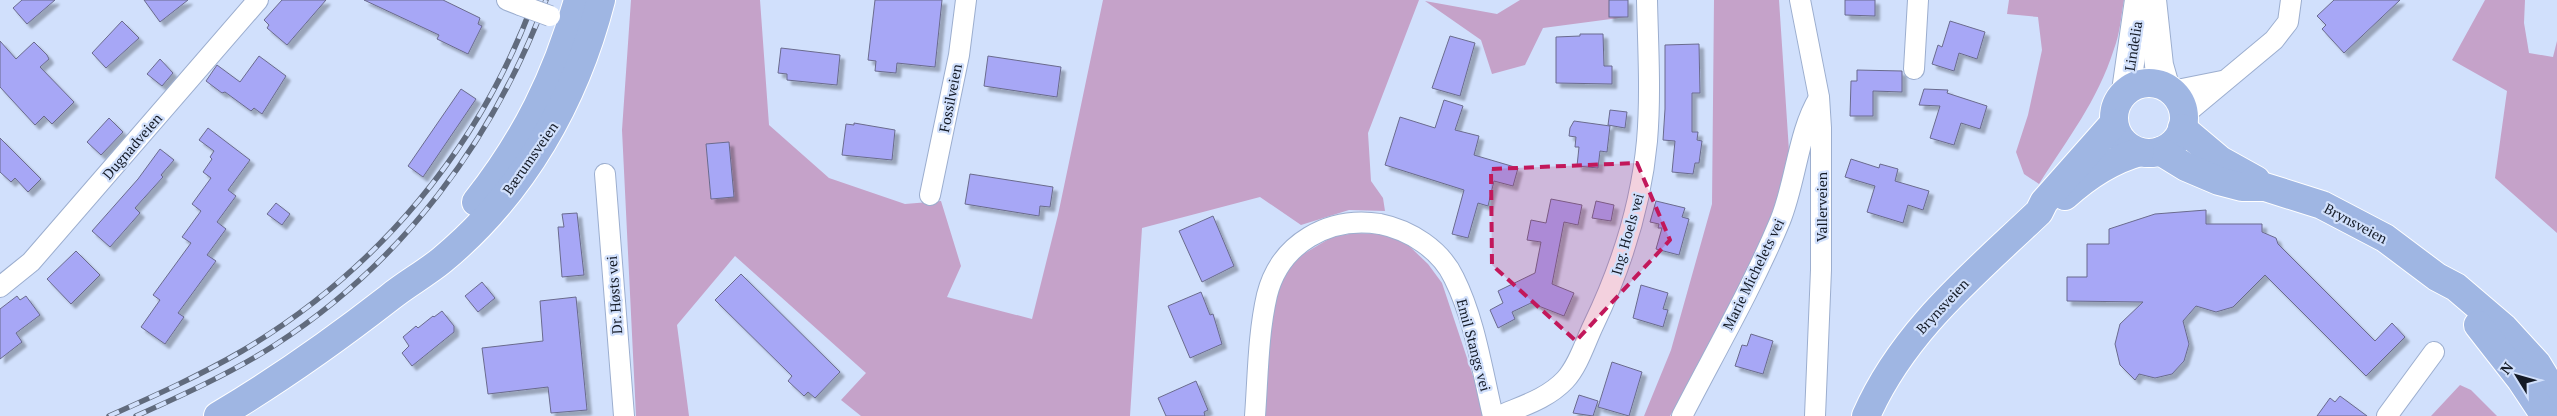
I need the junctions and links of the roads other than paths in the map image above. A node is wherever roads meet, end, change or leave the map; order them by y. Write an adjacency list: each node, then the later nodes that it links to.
1 (258, 0): 23 (street, Dugnadveien)
2 (601, 0): 11 (main road, Bærumsveien)
3 (966, 0): 20 (street, Fossilveien)
4 (1648, 0): 31 (street, Ing. Hoels vei)
5 (1800, 0): 14 (street, Vallerveien)
6 (1918, 0): 12 (street)
7 (2139, 0): 13 (main road, Lindelia)
8 (2152, 0): 15 (main road, Lindelia)
9 (2291, 0): 15 (street)
10 (513, 2): 11 (street, bridge)
11 (574, 16): 27 (main road, Bærumsveien)
12 (1914, 69)
13 (2126, 92): 15 (main road); 16 (main road)
14 (1819, 97): 32 (street, Marie Michelets vei); 33 (street, Vallerveien)
15 (2176, 105): 17 (main road); 19 (main road, Brynsveien)
16 (2114, 123): 17 (main road); 21 (main road, Brynsveien)
17 (2150, 152): 19 (main road, Brynsveien); 21 (main road, Brynsveien)
18 (605, 174): 28 (street, Dr. Høsts vei)
19 (2265, 187): 22 (main road, Brynsveien)
20 (930, 195)
21 (2039, 212): 34 (main road, Brynsveien)
22 (2437, 277): 25 (main road, Brynsveien); 36 (main road, Brynsveien)
23 (0, 287)
24 (2434, 352): 35 (street)
25 (2557, 397)
26 (2557, 414): 37 (main road)
27 (218, 416)
28 (624, 416)
29 (1255, 416): 30 (street, Emil Stangs vei)
30 (1493, 416)
31 (1499, 416)
32 (1682, 416)
33 (1815, 416)
34 (1866, 416)
35 (2386, 416)
36 (2545, 416)
37 (2553, 416)

